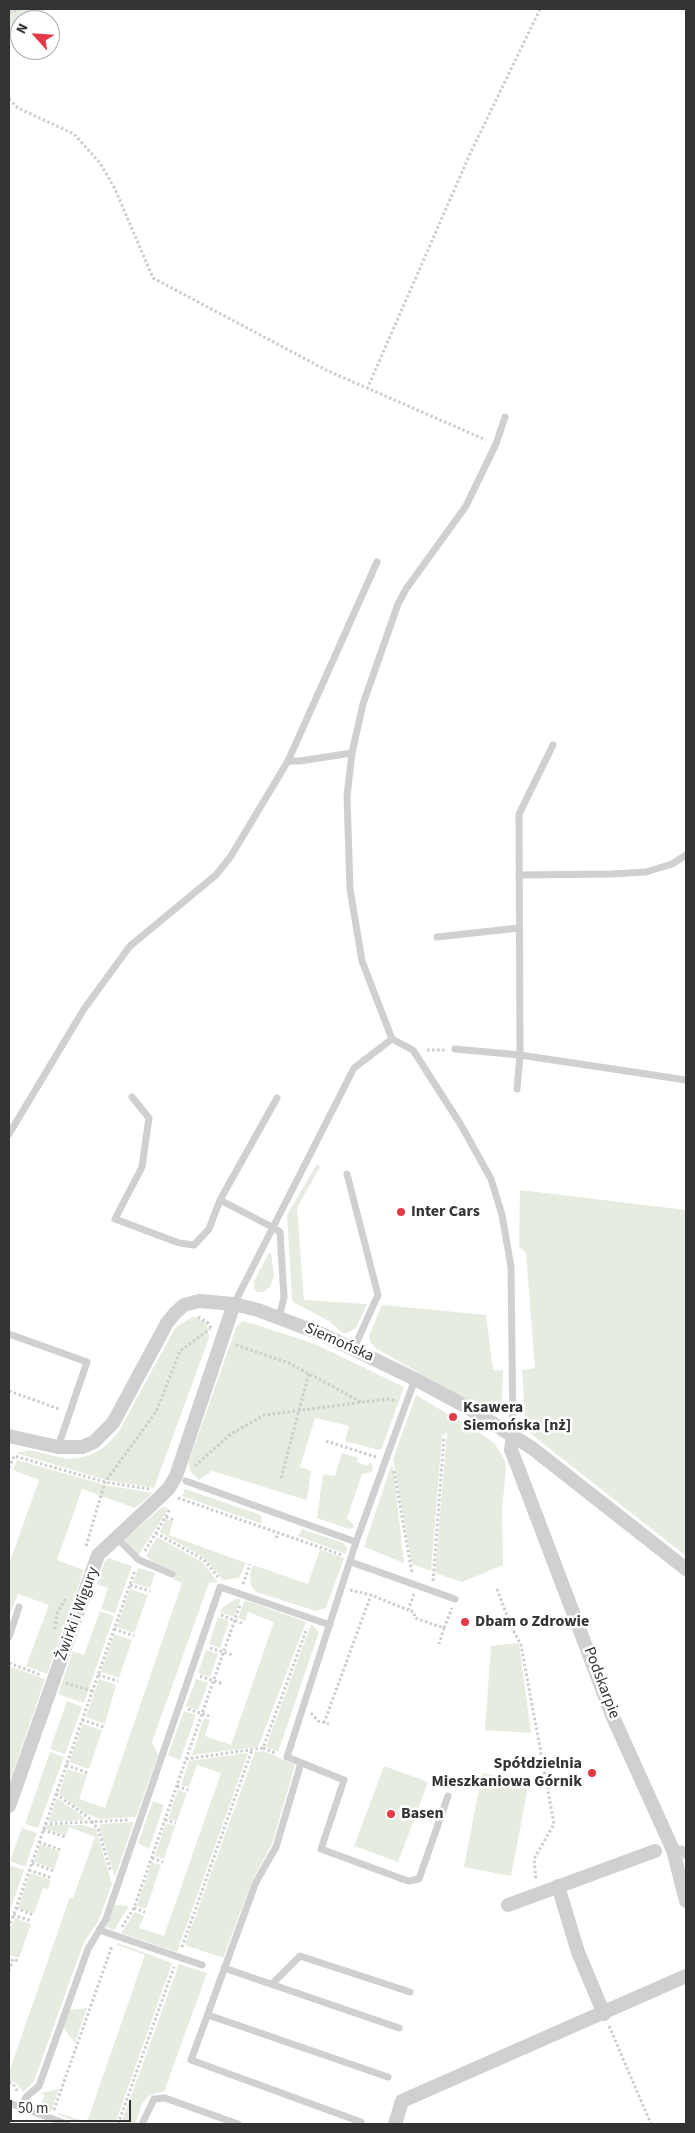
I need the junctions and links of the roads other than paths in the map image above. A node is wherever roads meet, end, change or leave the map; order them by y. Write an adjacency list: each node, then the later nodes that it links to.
1 (505, 417): 4 (lane)
2 (377, 562): 5 (lane)
3 (553, 745): 7 (lane)
4 (352, 753): 5 (lane); 10 (lane)
5 (288, 761): 17 (lane)
6 (686, 855): 7 (lane)
7 (519, 875): 8 (lane)
8 (519, 928): 9 (lane); 12 (lane)
9 (437, 937)
10 (392, 1039): 20 (lane); 26 (lane)
11 (455, 1049): 12 (lane)
12 (520, 1055): 13 (lane); 14 (lane)
13 (686, 1080)
14 (516, 1089)
15 (132, 1097): 19 (lane)
16 (277, 1098): 19 (lane)
17 (9, 1134)
18 (347, 1174): 24 (lane)
19 (220, 1200): 20 (lane)
20 (274, 1228): 21 (lane); 22 (lane)
21 (234, 1304): 22 (street, Siemońska); 28 (street, Siemońska); 30 (street, Żwirki i Wigury)
22 (279, 1318): 24 (street, Siemońska)
23 (9, 1334): 28 (lane)
24 (354, 1348): 25 (street, Siemońska)
25 (415, 1379): 26 (street, Siemońska); 31 (lane)
26 (513, 1435): 33 (street, Siemońska); 42 (street, Podskarpie)
27 (9, 1436): 28 (street, Siemońska)
28 (58, 1447)
29 (186, 1481): 31 (lane)
30 (117, 1538): 34 (lane); 41 (street, Żwirki i Wigury)
31 (356, 1542): 32 (lane)
32 (351, 1560): 35 (lane); 37 (lane)
33 (686, 1569)
34 (172, 1574)
35 (455, 1599)
36 (20, 1607): 38 (lane)
37 (330, 1625): 39 (lane); 48 (lane)
38 (9, 1637)
39 (301, 1763): 40 (lane); 50 (lane)
40 (448, 1796)
41 (9, 1806)
42 (680, 1849): 44 (lane); 46 (street, Podskarpie)
43 (655, 1851): 45 (street)
44 (686, 1856)
45 (558, 1886): 47 (street); 54 (street)
46 (686, 1902)
47 (508, 1905)
48 (99, 1930): 49 (lane); 59 (lane)
49 (202, 1965)
50 (224, 1968): 52 (lane); 55 (lane)
51 (686, 1976): 54 (street)
52 (272, 1984): 53 (lane); 56 (lane)
53 (410, 1992)
54 (604, 2014): 64 (street)
55 (208, 2015): 57 (lane); 60 (lane)
56 (399, 2028)
57 (388, 2077)
58 (9, 2103): 59 (lane)
59 (21, 2108): 61 (lane)
60 (361, 2122)
61 (67, 2124)
62 (142, 2124): 63 (lane)
63 (238, 2124)
64 (396, 2124)

